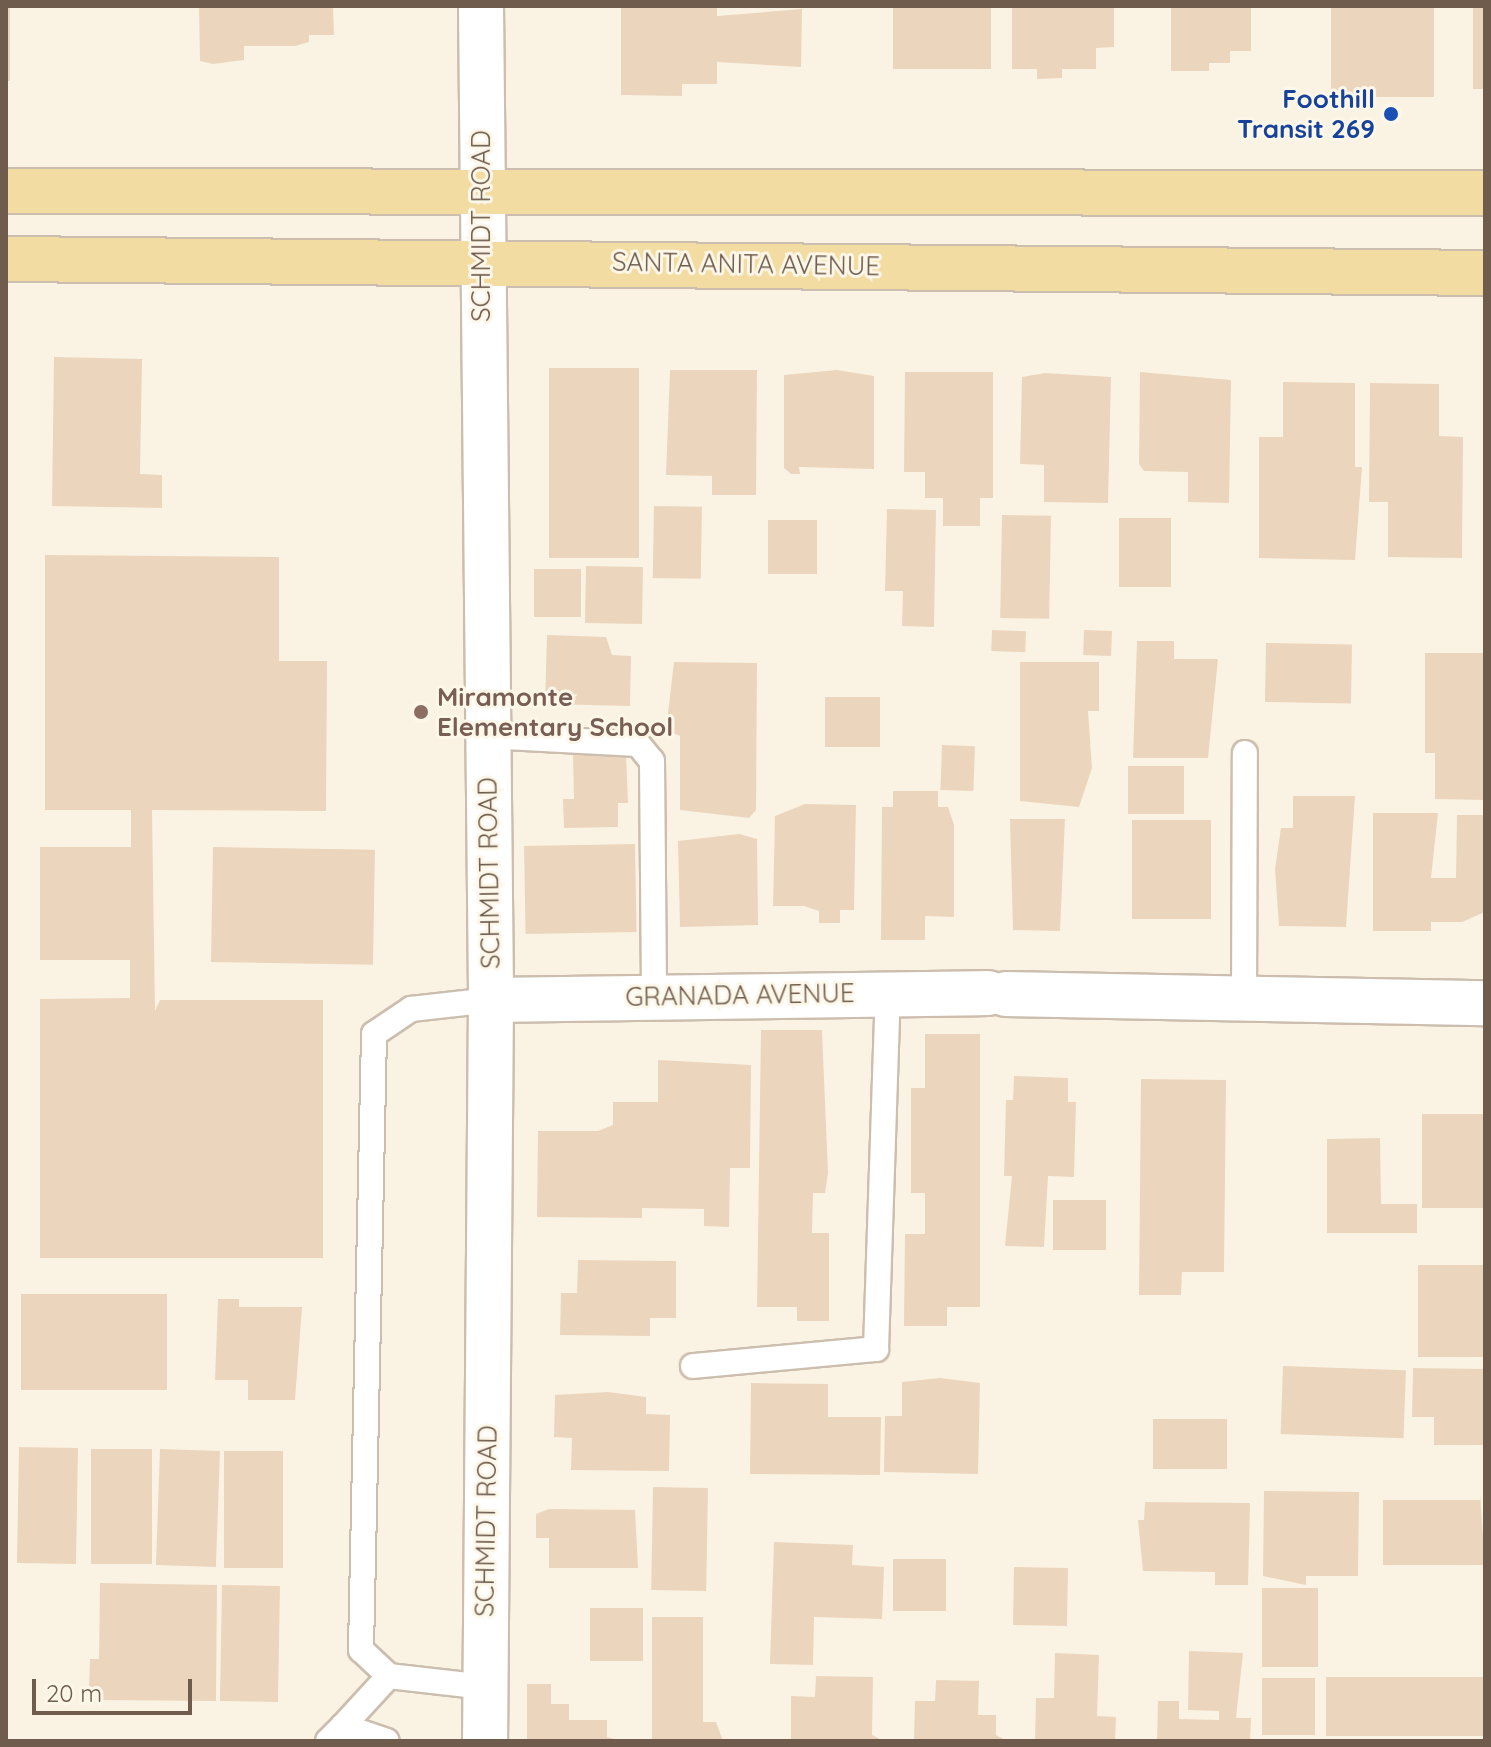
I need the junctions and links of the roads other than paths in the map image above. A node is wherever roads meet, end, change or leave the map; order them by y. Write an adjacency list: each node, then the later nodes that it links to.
1 (481, 6): 2 (street, SCHMIDT ROAD)
2 (478, 190): 3 (main road); 4 (main road); 6 (street, SCHMIDT ROAD)
3 (6, 191)
4 (1485, 193)
5 (6, 259): 6 (main road, SANTA ANITA AVENUE)
6 (479, 261): 7 (main road, SANTA ANITA AVENUE); 8 (street, SCHMIDT ROAD)
7 (1485, 273)
8 (486, 736): 11 (lane); 12 (street, SCHMIDT ROAD)
9 (1245, 753): 13 (lane)
10 (888, 992): 11 (street, GRANADA AVENUE); 13 (street, GRANADA AVENUE); 15 (lane)
11 (654, 997): 12 (street, GRANADA AVENUE)
12 (491, 1000): 16 (lane); 17 (street, SCHMIDT ROAD)
13 (1244, 1000): 14 (street, GRANADA AVENUE)
14 (1485, 1003)
15 (693, 1366)
16 (389, 1676): 17 (lane); 18 (lane)
17 (485, 1687): 20 (street, SCHMIDT ROAD)
18 (335, 1733): 19 (lane)
19 (387, 1741)
20 (485, 1741)

